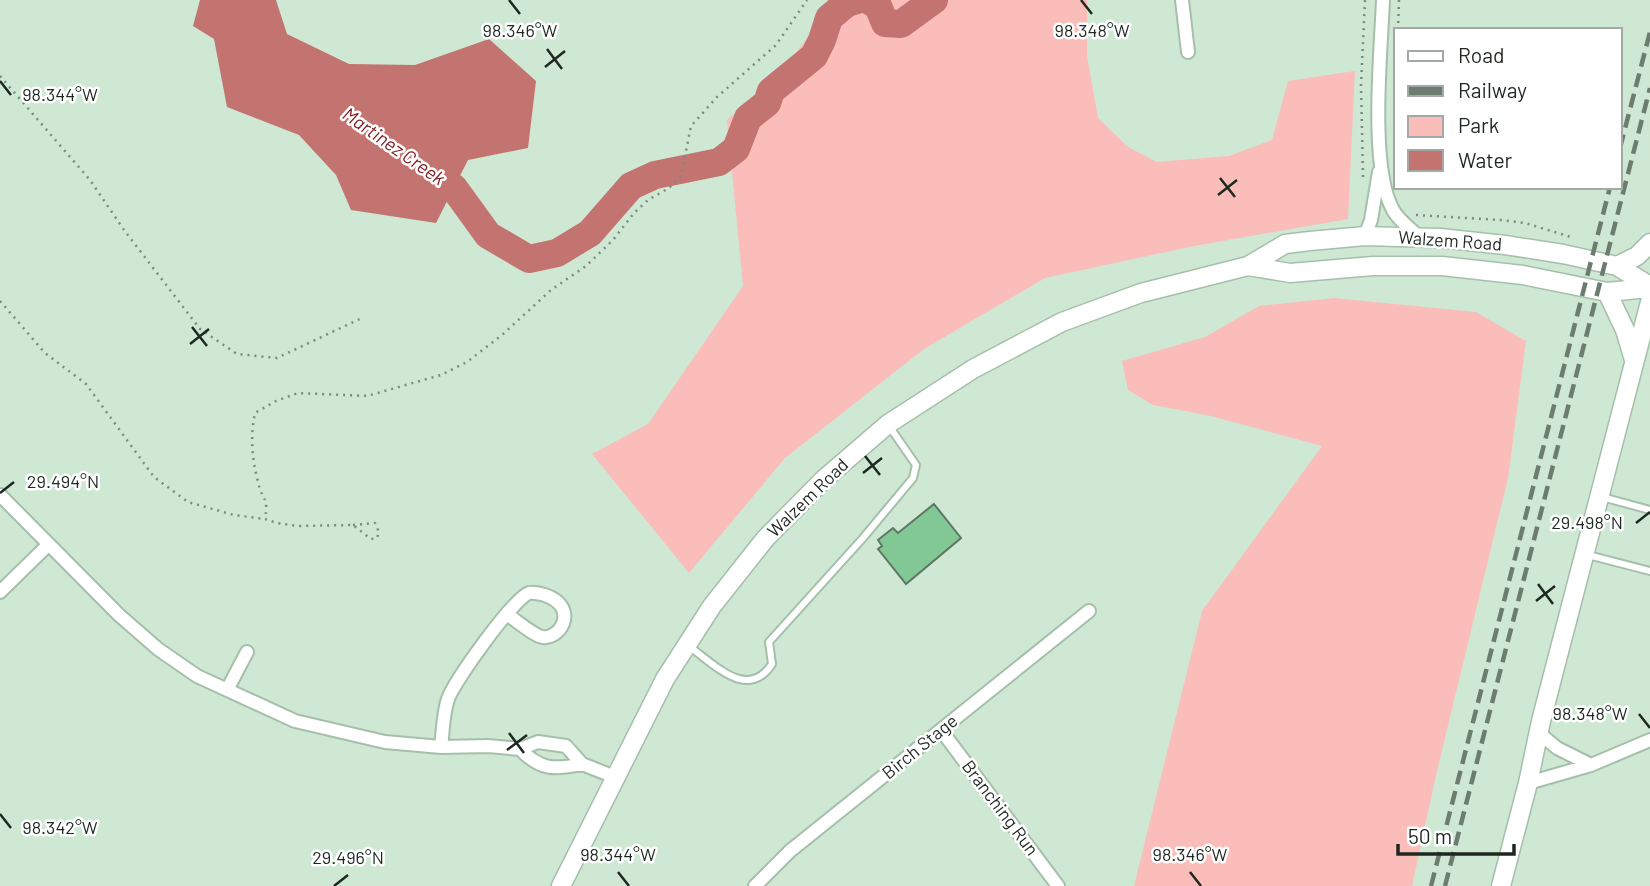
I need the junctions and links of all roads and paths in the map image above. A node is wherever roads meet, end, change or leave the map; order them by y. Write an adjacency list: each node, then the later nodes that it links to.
1 (807, 0): 29 (path)
2 (1182, 0): 7 (street)
3 (1366, 0): 10 (path)
4 (1383, 0): 9 (street)
5 (1399, 0): 6 (path)
6 (1398, 28)
7 (1188, 52)
8 (0, 76): 22 (path)
9 (1381, 165): 12 (street); 13 (street)
10 (1363, 187)
11 (1409, 215): 14 (path)
12 (1365, 236): 13 (main road, Walzem Road); 16 (main road, Walzem Road)
13 (1419, 237): 17 (main road, Walzem Road)
14 (1575, 239)
15 (1650, 243): 17 (main road)
16 (1248, 265): 19 (main road, Walzem Road); 25 (main road, Walzem Road)
17 (1617, 266): 18 (main road, Walzem Road)
18 (1650, 287): 19 (main road, Walzem Road)
19 (1607, 292): 24 (main road)
20 (0, 301): 29 (path)
21 (1650, 302): 24 (main road)
22 (364, 317)
23 (1650, 347): 24 (main road)
24 (1635, 361): 27 (main road)
25 (888, 424): 37 (main road, Walzem Road); 37 (lane)
26 (0, 495): 31 (street)
27 (1600, 496): 28 (lane); 32 (main road)
28 (1650, 510)
29 (265, 519): 30 (path)
30 (353, 525): 30 (path)
31 (48, 545): 34 (street); 39 (street)
32 (1584, 554): 33 (lane); 41 (main road)
33 (1650, 571)
34 (0, 592)
35 (1089, 611): 40 (street, Birch Stage)
36 (508, 615): 36 (street); 43 (street)
37 (687, 645): 47 (main road, Walzem Road)
38 (247, 652): 39 (street)
39 (227, 690): 43 (street)
40 (941, 730): 50 (street, Birch Stage); 51 (street, Branching Run)
41 (1538, 732): 46 (street); 48 (main road)
42 (1650, 740): 46 (street)
43 (441, 747): 44 (street)
44 (520, 749): 45 (street); 45 (street)
45 (582, 764): 47 (street)
46 (1591, 765): 48 (street)
47 (615, 777): 49 (main road, Walzem Road)
48 (1528, 783): 52 (main road)
49 (561, 886)
50 (755, 886)
51 (1058, 886)
52 (1501, 886)

